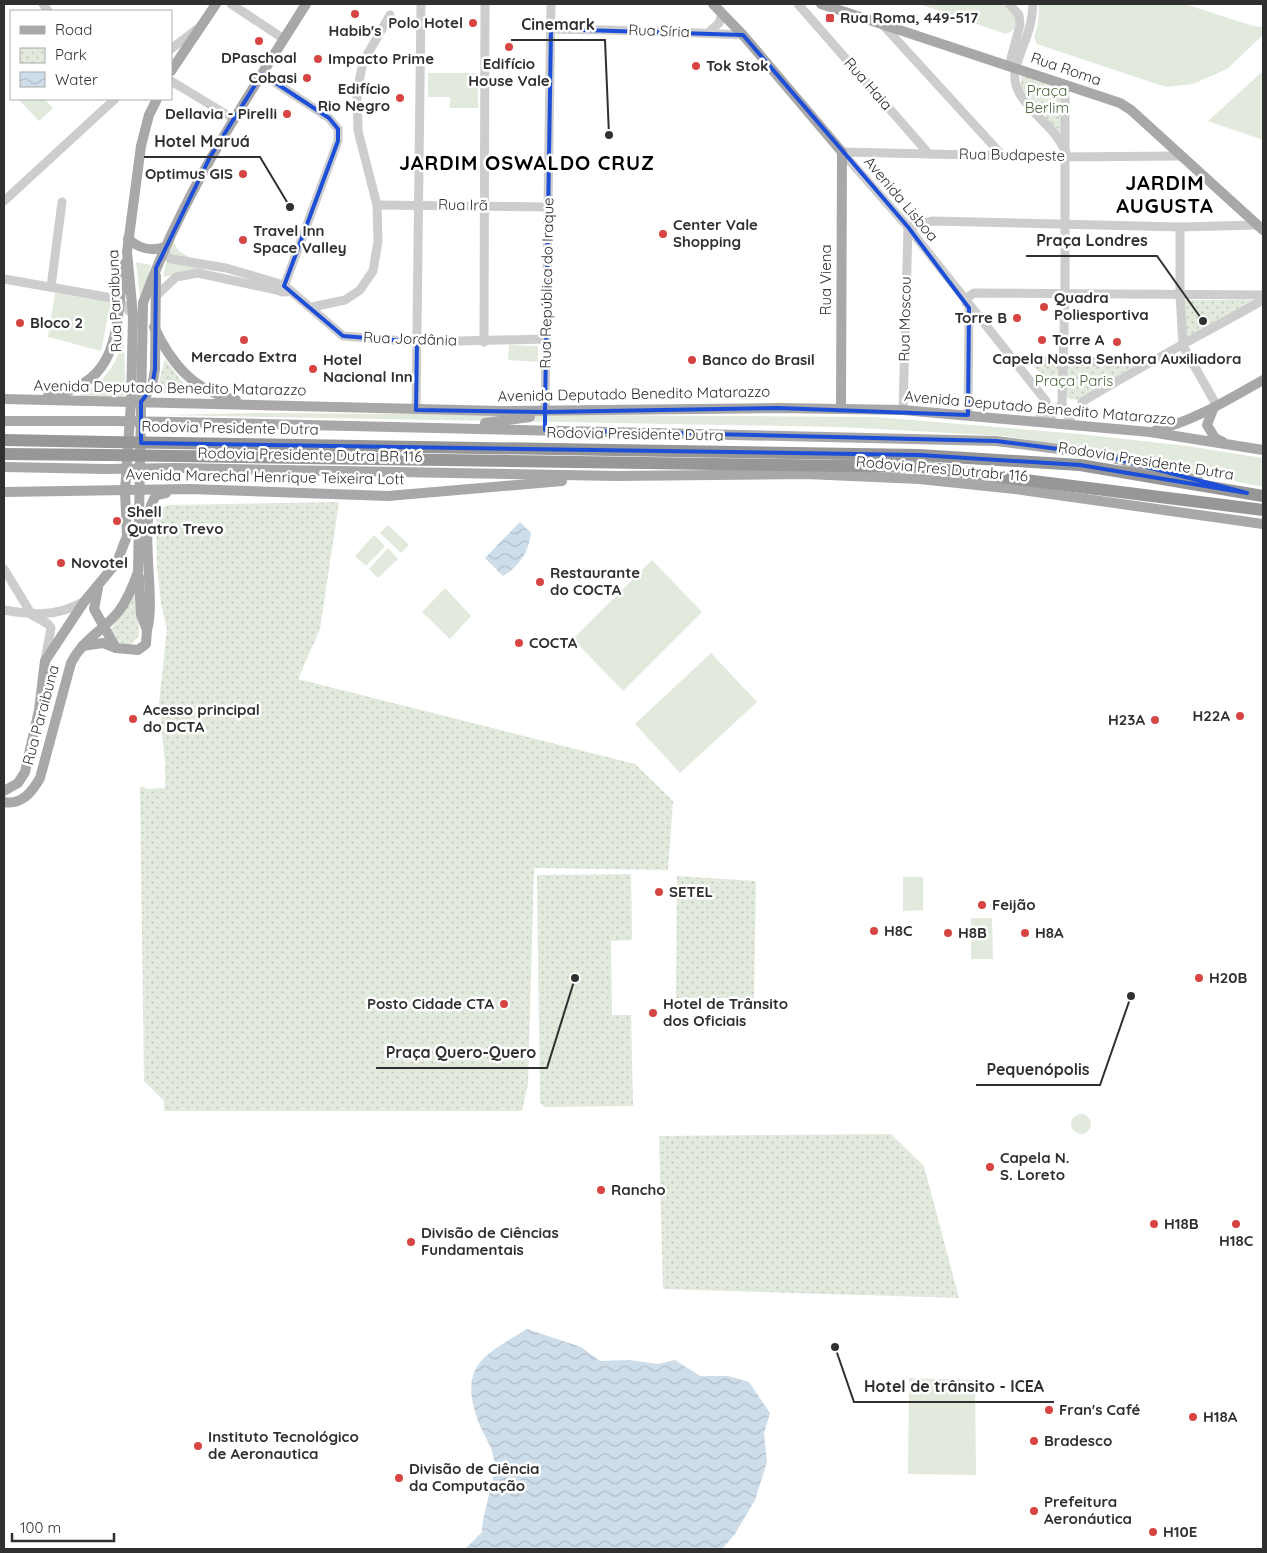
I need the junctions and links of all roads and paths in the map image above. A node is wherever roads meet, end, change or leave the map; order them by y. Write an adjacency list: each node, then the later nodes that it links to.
1 (216, 4): 17 (main road)
2 (231, 4): 22 (street)
3 (306, 4): 22 (main road)
4 (422, 4): 40 (street)
5 (485, 4): 42 (street)
6 (551, 4): 18 (street, Rua República do Iraque)
7 (713, 4): 13 (main road, Avenida Lisboa)
8 (798, 4): 14 (street, Rua Haia)
9 (809, 4): 14 (street)
10 (821, 4): 16 (main road, Rua Roma)
11 (1009, 4): 25 (street)
12 (1033, 4): 25 (street)
13 (722, 14): 19 (street, Rua Síria); 20 (main road, Avenida Lisboa)
14 (808, 14): 34 (street, Rua Haia)
15 (390, 15): 41 (street)
16 (883, 25): 21 (main road, Rua Roma); 24 (street)
17 (201, 26): 23 (street); 26 (main road)
18 (551, 29): 19 (street, Rua Síria); 43 (street, Rua República do Iraque)
19 (708, 33): 20 (street, Rua Síria)
20 (742, 35): 33 (main road, Avenida Lisboa)
21 (916, 35): 24 (street); 25 (main road, Rua Roma)
22 (284, 39): 27 (main road)
23 (172, 48)
24 (907, 51): 35 (street)
25 (1012, 67): 29 (main road, Rua Roma); 36 (street)
26 (172, 68)
27 (262, 74): 32 (main road); 54 (street)
28 (172, 82): 32 (street)
29 (1065, 86): 36 (street); 37 (main road, Rua Roma)
30 (114, 100): 38 (street)
31 (157, 100): 48 (main road, Rua Paraibuna)
32 (234, 119): 49 (main road)
33 (842, 152): 34 (street, Rua Budapeste); 45 (street, Avenida Lisboa); 80 (main road, Rua Viena)
34 (929, 154): 35 (street, Rua Budapeste)
35 (1001, 154): 36 (street, Rua Budapeste)
36 (1066, 154): 37 (street, Rua Budapeste); 44 (street)
37 (1181, 156): 47 (main road, Rua Roma)
38 (4, 200)
39 (62, 202): 53 (street)
40 (418, 204): 41 (street, Rua Irã); 42 (street, Rua Irã); 66 (street)
41 (377, 205): 62 (street)
42 (485, 205): 43 (street, Rua Irã); 67 (street)
43 (548, 207): 65 (street, Rua República do Iraque)
44 (1065, 225): 45 (street); 46 (street); 55 (street)
45 (908, 227): 61 (street, Avenida Lisboa); 82 (street, Rua Moscou)
46 (1180, 227): 47 (street); 58 (street)
47 (1260, 228)
48 (128, 240): 49 (main road); 50 (main road, Rua Paraibuna)
49 (165, 247): 51 (main road); 54 (street, Rua Jordânia)
50 (127, 252): 59 (main road); 63 (main road, Rua Paraibuna)
51 (156, 268): 57 (main road); 75 (main road)
52 (4, 280): 53 (street)
53 (51, 287): 59 (street)
54 (283, 288): 57 (street); 62 (street, Rua Jordânia)
55 (1065, 294): 58 (street); 61 (street); 70 (street)
56 (1263, 295): 58 (street)
57 (156, 296): 64 (main road)
58 (1180, 296): 68 (street)
59 (118, 299): 63 (street); 74 (main road)
60 (1263, 300): 68 (street)
61 (968, 305): 69 (street, Avenida Lisboa); 85 (street)
62 (312, 308): 66 (street, Rua Jordânia)
63 (133, 315): 75 (main road, Rua Paraibuna)
64 (154, 327): 75 (main road); 78 (main road)
65 (546, 339): 67 (street, Rua Jordânia); 84 (street, Rua República do Iraque)
66 (417, 342): 67 (street, Rua Jordânia); 81 (street)
67 (484, 342)
68 (1183, 346): 71 (street); 79 (street)
69 (1014, 360): 70 (street); 87 (street, Avenida Lisboa)
70 (1064, 360): 71 (street); 77 (street)
71 (1147, 362): 76 (street)
72 (1263, 380): 79 (main road)
73 (4, 399): 74 (main road, Avenida Deputado Benedito Matarazzo)
74 (23, 400): 75 (main road, Avenida Deputado Benedito Matarazzo)
75 (138, 402): 78 (main road, Avenida Deputado Benedito Matarazzo); 100 (main road); 101 (main road, Rua Paraibuna)
76 (1082, 402)
77 (1062, 404): 87 (street); 88 (street)
78 (259, 405): 81 (main road, Avenida Deputado Benedito Matarazzo)
79 (1215, 407): 90 (main road); 92 (main road)
80 (841, 409): 82 (main road, Avenida Deputado Benedito Matarazzo); 83 (main road, Avenida Deputado Benedito Matarazzo)
81 (416, 410): 84 (main road, Avenida Deputado Benedito Matarazzo)
82 (903, 410): 85 (main road, Avenida Deputado Benedito Matarazzo)
83 (568, 411): 84 (main road, Avenida Deputado Benedito Matarazzo); 89 (main road)
84 (545, 412)
85 (968, 415): 87 (main road, Avenida Deputado Benedito Matarazzo)
86 (4, 421): 89 (main road, bridge)
87 (1042, 421): 88 (main road, Avenida Deputado Benedito Matarazzo)
88 (1072, 424): 90 (main road, Avenida Deputado Benedito Matarazzo)
89 (455, 427): 103 (main road)
90 (1150, 432): 92 (main road, Avenida Deputado Benedito Matarazzo)
91 (4, 440): 93 (highway, Rodovia Presidente Dutra)
92 (1226, 444): 94 (main road, Avenida Deputado Benedito Matarazzo)
93 (108, 449): 95 (highway, Rodovia Presidente Dutra); 96 (highway, Rodovia Presidente Dutra, bridge); 103 (highway, Rodovia Presidente Dutra, bridge)
94 (1258, 449)
95 (4, 454)
96 (176, 462): 97 (main road, Rodovia Presidente Dutra BR 116, bridge); 98 (main road, Rodovia Presidente Dutra BR 116); 105 (highway, Rodovia Presidente Dutra)
97 (4, 467)
98 (616, 476): 99 (main road, Avenida Marechal Henrique Teixeira Lott); 106 (main road, Rodovia Pres Dutrabr 116)
99 (190, 489): 100 (main road, Avenida Marechal Henrique Teixeira Lott); 114 (main road)
100 (140, 490): 101 (main road, Avenida Marechal Henrique Teixeira Lott); 108 (main road)
101 (125, 491): 102 (main road, Avenida Marechal Henrique Teixeira Lott); 109 (main road, Rua Paraibuna)
102 (4, 492)
103 (1246, 493): 104 (highway, Rodovia Presidente Dutra)
104 (1263, 496)
105 (1263, 510)
106 (1263, 524)
107 (4, 568): 112 (street)
108 (138, 572): 113 (main road, Rua Paraibuna); 114 (main road)
109 (98, 586): 110 (main road, Rua Paraibuna); 113 (main road)
110 (84, 602): 112 (street); 117 (main road, Rua Paraibuna)
111 (4, 610): 112 (street)
112 (32, 615): 117 (street, Rua Paraibuna)
113 (103, 626): 115 (main road, Rua Paraibuna); 116 (main road)
114 (147, 630): 116 (main road)
115 (79, 647): 116 (main road); 119 (main road, Rua Paraibuna)
116 (116, 648)
117 (45, 661): 118 (main road, Rua Paraibuna)
118 (4, 791)
119 (4, 802)

